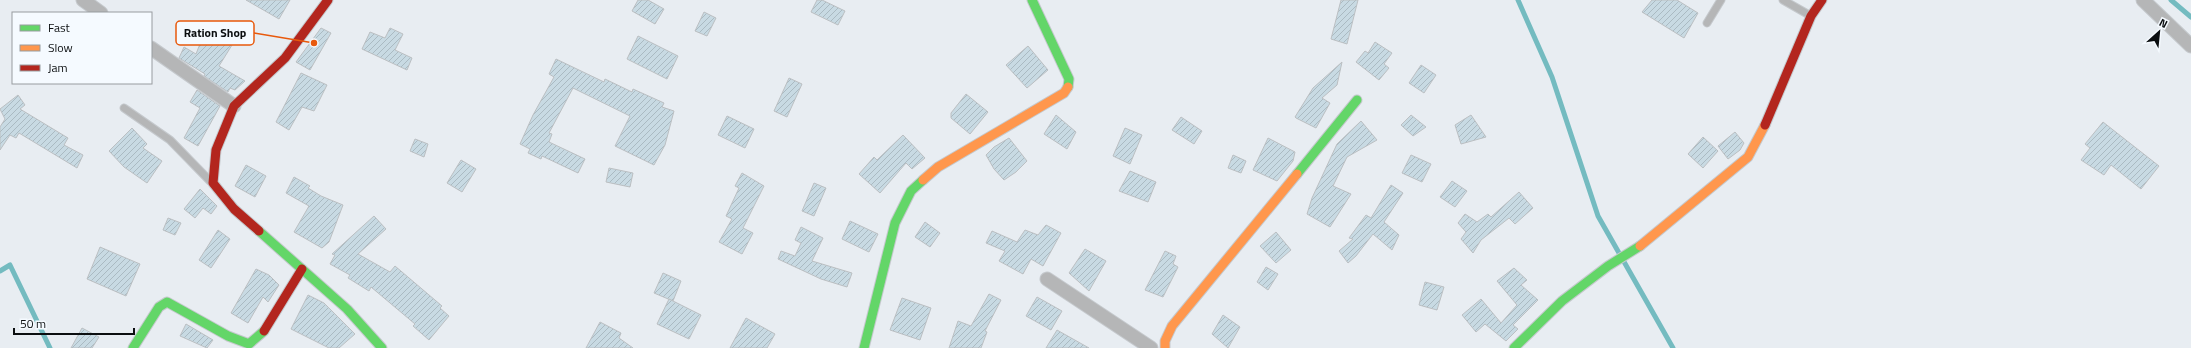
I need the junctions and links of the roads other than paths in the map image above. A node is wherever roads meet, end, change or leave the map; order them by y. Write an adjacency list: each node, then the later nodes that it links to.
1 (84, 0): 8 (street)
2 (328, 0): 14 (street)
3 (1032, 0): 21 (street)
4 (1721, 0): 10 (lane)
5 (1783, 0): 9 (lane)
6 (1822, 0): 9 (street)
7 (2143, 0): 11 (street)
8 (100, 12)
9 (1811, 16): 24 (street)
10 (1707, 23)
11 (2191, 46)
12 (152, 49): 14 (street)
13 (1357, 100): 23 (street)
14 (234, 106): 16 (street)
15 (124, 108): 16 (lane)
16 (212, 183): 17 (street)
17 (302, 269): 19 (street); 20 (street)
18 (1047, 279): 22 (street)
19 (133, 348)
20 (382, 348)
21 (864, 348)
22 (1151, 348)
23 (1165, 348)
24 (1514, 348)

